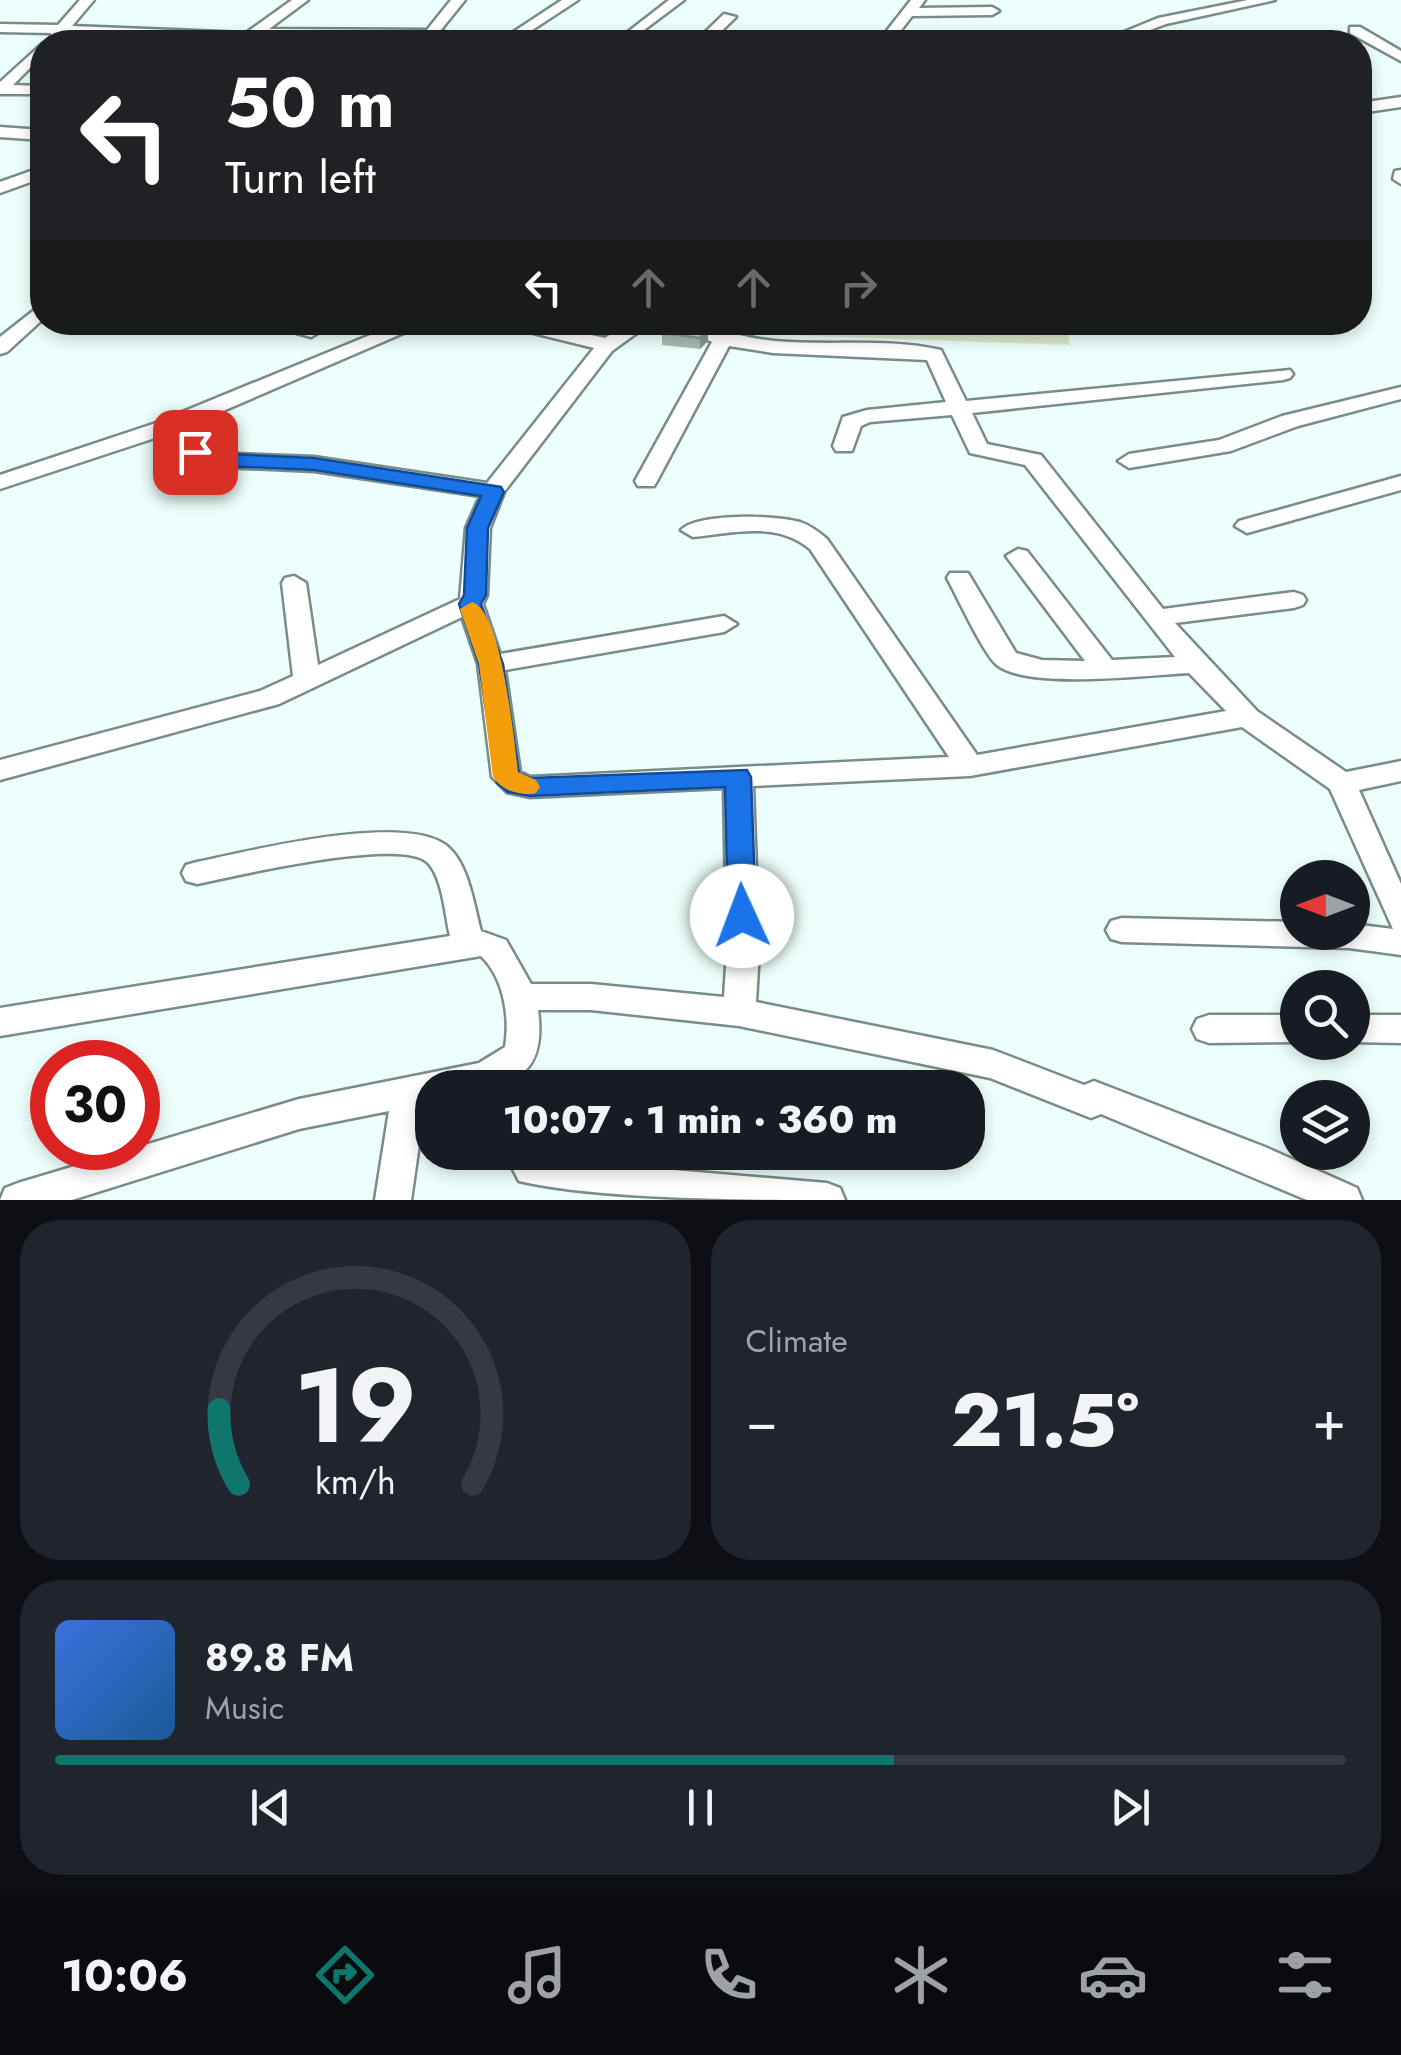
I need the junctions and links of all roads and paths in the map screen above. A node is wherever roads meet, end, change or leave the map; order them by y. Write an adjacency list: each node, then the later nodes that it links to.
1 (86, 0): 11 (street)
2 (301, 0): 13 (street)
3 (458, 0): 14 (street)
4 (571, 0): 15 (street)
5 (678, 0): 16 (street)
6 (1268, 0): 19 (street)
7 (915, 6): 8 (street); 18 (street)
8 (992, 12)
9 (729, 17): 17 (street)
10 (0, 28): 11 (street)
11 (64, 29): 12 (street)
12 (84, 30)
13 (259, 30)
14 (435, 30)
15 (523, 30)
16 (636, 30)
17 (715, 30)
18 (896, 30)
19 (1142, 30)
20 (1372, 40): 21 (street)
21 (1401, 56)
22 (30, 60): 23 (street)
23 (0, 90): 24 (street)
24 (30, 90)
25 (1372, 98): 27 (street)
26 (1401, 102): 27 (street)
27 (1383, 105): 28 (street)
28 (1372, 106)
29 (0, 132): 30 (street)
30 (30, 134)
31 (30, 177): 32 (street)
32 (0, 188)
33 (30, 321): 40 (street)
34 (389, 335): 44 (street)
35 (568, 335): 39 (street)
36 (623, 335): 39 (street)
37 (714, 335): 38 (street)
38 (723, 338): 43 (street); 48 (street)
39 (605, 347): 50 (street)
40 (0, 348)
41 (1283, 374): 43 (street)
42 (1401, 393): 46 (street)
43 (956, 408): 45 (street); 58 (street)
44 (162, 429): 47 (street); 50 (street)
45 (844, 446)
46 (1128, 461)
47 (0, 482)
48 (646, 482)
49 (1401, 483): 51 (street)
50 (493, 492): 57 (street)
51 (1248, 526)
52 (693, 530): 65 (street)
53 (1018, 556): 62 (street)
54 (959, 578): 62 (street)
55 (294, 584): 63 (street)
56 (1294, 600): 58 (street)
57 (470, 604): 60 (street); 63 (street)
58 (1154, 618): 61 (street)
59 (724, 624): 60 (street)
60 (491, 664): 68 (street)
61 (1196, 664): 62 (street); 64 (street)
62 (1104, 668)
63 (307, 682): 66 (street)
64 (1247, 717): 65 (street); 69 (street)
65 (970, 766): 68 (street)
66 (0, 770)
67 (1401, 771): 69 (street)
68 (738, 777): 76 (street)
69 (1342, 783): 71 (street)
70 (197, 873): 73 (street)
71 (1401, 920)
72 (1122, 930): 74 (street)
73 (468, 943): 75 (street); 77 (street)
74 (1401, 944)
75 (519, 997): 76 (street); 82 (street)
76 (738, 1012): 90 (street)
77 (0, 1022)
78 (1209, 1029): 79 (street)
79 (1280, 1029)
80 (1370, 1029): 81 (street)
81 (1401, 1029)
82 (516, 1070)
83 (415, 1091): 84 (street)
84 (408, 1092): 87 (street); 88 (street)
85 (532, 1170): 86 (street)
86 (619, 1190): 89 (street)
87 (18, 1200)
88 (393, 1200)
89 (827, 1200)
90 (1344, 1200)

